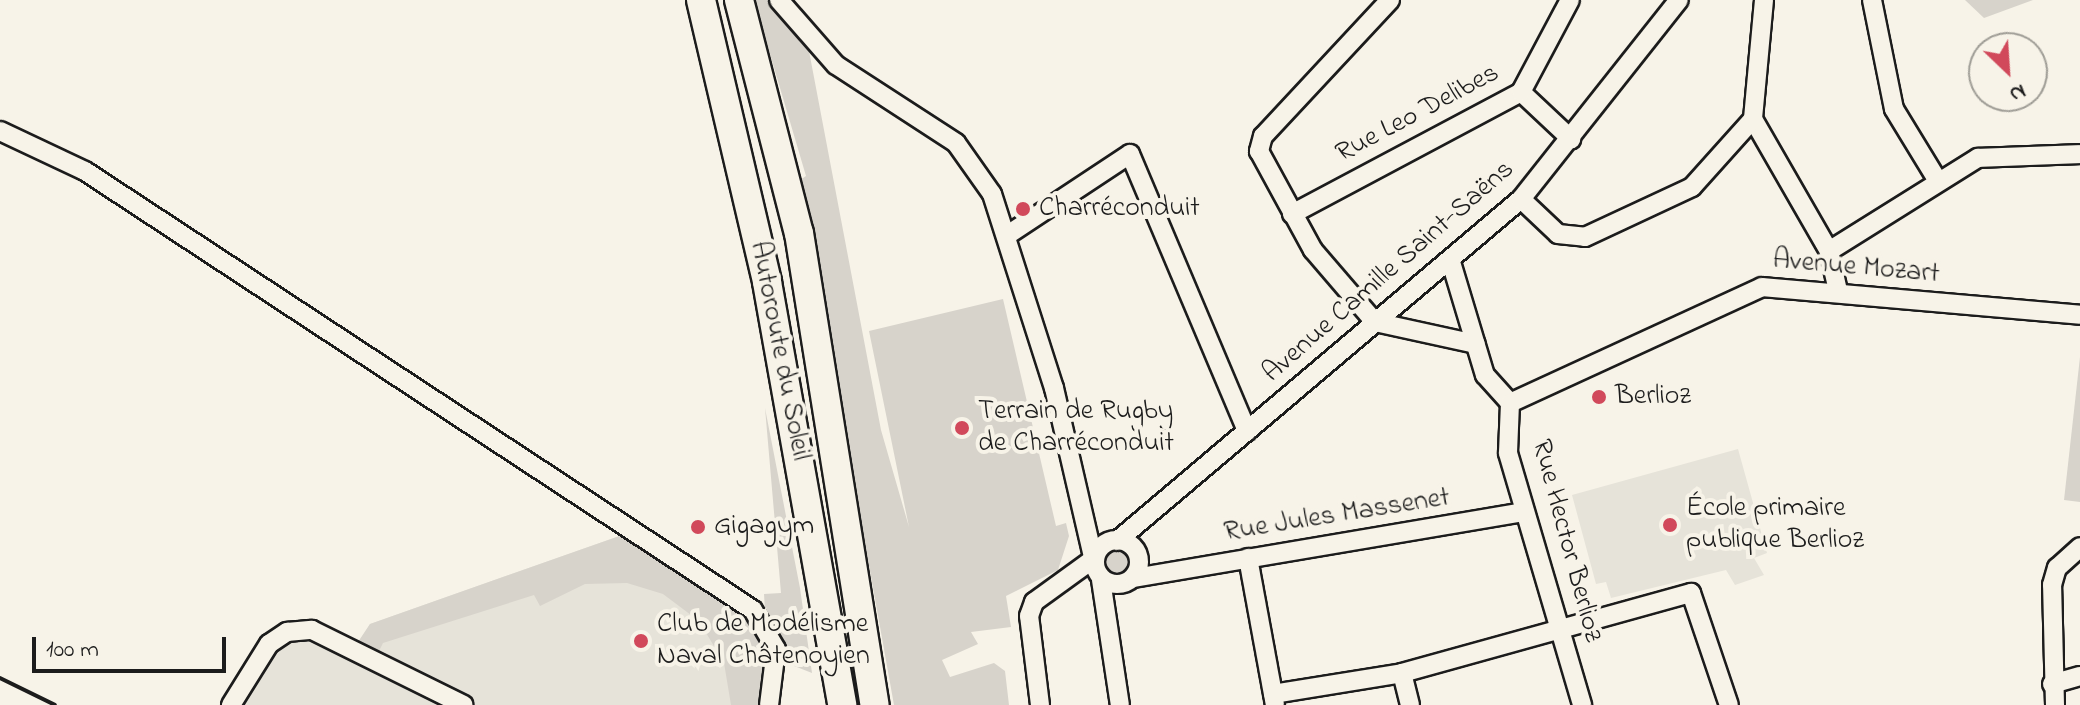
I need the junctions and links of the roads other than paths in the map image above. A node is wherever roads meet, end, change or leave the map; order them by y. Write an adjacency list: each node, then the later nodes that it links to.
1 (701, 0): 40 (highway, Autoroute du Soleil)
2 (739, 0): 41 (highway, Autoroute du Soleil)
3 (779, 0): 17 (street)
4 (1390, 0): 16 (street)
5 (1570, 0): 9 (street, Rue Leo Delibes)
6 (1679, 0): 12 (street, Avenue Camille Saint-Saëns)
7 (1764, 0): 10 (street)
8 (1872, 0): 14 (street)
9 (1521, 92): 12 (street); 16 (street, Rue Leo Delibes)
10 (1753, 119): 15 (street); 18 (street)
11 (0, 131): 39 (street)
12 (1571, 139): 15 (street, Avenue Camille Saint-Saëns)
13 (2080, 154): 14 (street)
14 (1938, 181): 18 (street)
15 (1521, 199): 19 (street, Avenue Camille Saint-Saëns)
16 (1292, 214): 22 (street)
17 (1009, 234): 25 (street); 30 (street, Rue Jules Massenet)
18 (1829, 251): 20 (street)
19 (1451, 262): 22 (street, Avenue Camille Saint-Saëns); 23 (street)
20 (1838, 291): 21 (street, Avenue Mozart); 24 (street, Avenue Mozart)
21 (2080, 315)
22 (1375, 322): 23 (street); 25 (street, Avenue Camille Saint-Saëns)
23 (1476, 344): 24 (street)
24 (1510, 403): 26 (street, Rue Hector Berlioz)
25 (1247, 431): 27 (street, Avenue Camille Saint-Saëns)
26 (1524, 512): 29 (street, Rue Jules Massenet); 32 (street, Rue Hector Berlioz)
27 (1139, 521): 30 (street, Avenue Camille Saint-Saëns); 31 (street)
28 (2080, 547): 35 (street)
29 (1248, 558): 31 (street, Rue Jules Massenet); 36 (street)
30 (1101, 560): 31 (street); 31 (street, Rue Jules Massenet); 42 (street, Avenue Camille Saint-Saëns); 43 (street)
31 (1138, 563)
32 (1560, 628): 33 (street); 45 (street, Rue Hector Berlioz); 46 (street)
33 (1402, 673): 36 (street); 44 (street)
34 (2080, 676): 35 (street)
35 (2052, 684): 47 (street)
36 (1274, 699)
37 (231, 705): 38 (street)
38 (464, 705)
39 (769, 705)
40 (842, 705)
41 (875, 705)
42 (1040, 705)
43 (1120, 705)
44 (1410, 705)
45 (1582, 705)
46 (1729, 705)
47 (2055, 705)

